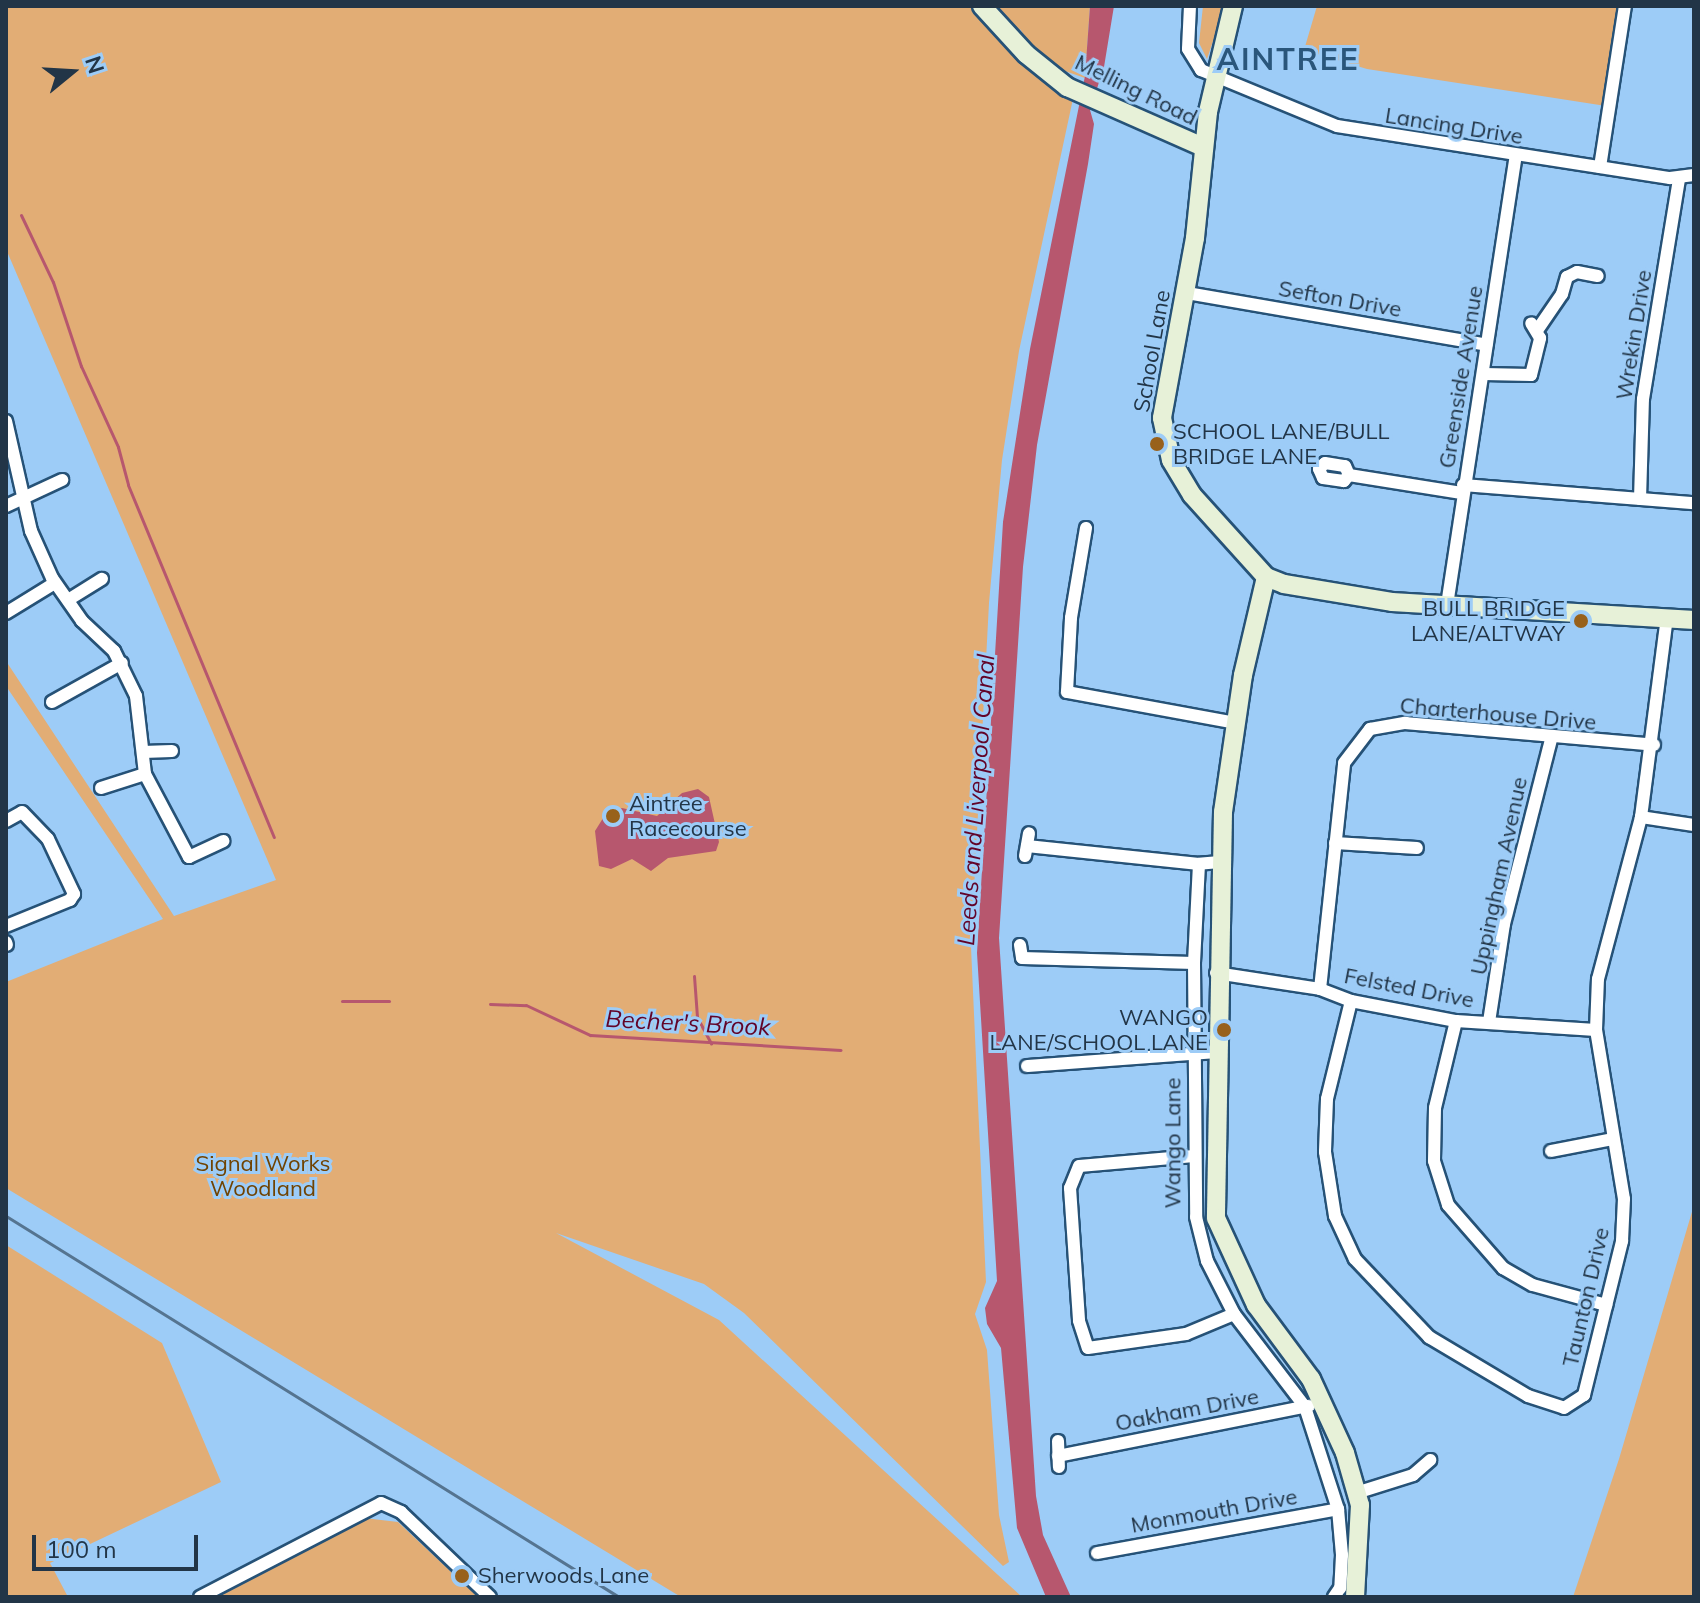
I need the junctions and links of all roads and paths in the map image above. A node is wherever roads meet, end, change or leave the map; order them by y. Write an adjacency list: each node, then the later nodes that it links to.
1 (982, 6): 6 (main road, Melling Road)
2 (1190, 6): 5 (street, Lancing Drive)
3 (1233, 6): 5 (main road, School Lane)
4 (1625, 6): 8 (street)
5 (1218, 74): 6 (main road, School Lane); 7 (street, Lancing Drive)
6 (1203, 147): 12 (main road, School Lane)
7 (1516, 156): 8 (street, Lancing Drive); 13 (street, Greenside Avenue)
8 (1600, 167): 10 (street, Lancing Drive)
9 (1694, 175): 10 (street, Lancing Drive)
10 (1679, 178): 19 (street, Wrekin Drive)
11 (1598, 276): 14 (street)
12 (1187, 293): 13 (street, Sefton Drive); 24 (main road, School Lane)
13 (1487, 345): 14 (street, Greenside Avenue)
14 (1484, 374): 18 (street, Greenside Avenue)
15 (6, 421): 20 (street)
16 (1349, 475): 18 (street)
17 (62, 480): 20 (street)
18 (1462, 489): 19 (street); 28 (street, Greenside Avenue)
19 (1640, 499): 21 (street)
20 (22, 500): 22 (street); 26 (street)
21 (1694, 503)
22 (6, 506)
23 (1087, 528): 34 (street)
24 (1266, 577): 28 (main road); 34 (main road, Wango Lane)
25 (102, 579): 27 (street)
26 (55, 583): 27 (street); 29 (street)
27 (68, 600): 32 (street)
28 (1447, 605): 30 (main road)
29 (6, 613)
30 (1667, 618): 31 (main road); 36 (street, Taunton Drive)
31 (1694, 620)
32 (122, 663): 33 (street); 38 (street)
33 (52, 702)
34 (1236, 723): 48 (main road, Wango Lane)
35 (1551, 740): 36 (street, Charterhouse Drive); 45 (street, Charterhouse Drive); 57 (street, Uppingham Avenue)
36 (1654, 745): 41 (street, Taunton Drive)
37 (172, 751): 38 (street)
38 (143, 752): 39 (street)
39 (145, 774): 40 (street); 44 (street)
40 (101, 788)
41 (1641, 817): 43 (street); 58 (street, Taunton Drive)
42 (6, 821): 50 (street)
43 (1694, 825)
44 (224, 841)
45 (1335, 843): 47 (street); 54 (street, Charterhouse Drive)
46 (1027, 845): 49 (street)
47 (1417, 848)
48 (1220, 862): 49 (street); 53 (main road, Wango Lane)
49 (1199, 864): 52 (street, Wango Lane)
50 (6, 926)
51 (1020, 945): 52 (street)
52 (1194, 963): 59 (street, Wango Lane)
53 (1216, 973): 54 (street, Felsted Drive); 60 (main road, Wango Lane)
54 (1320, 989): 55 (street, Felsted Drive)
55 (1351, 1001): 56 (street, Felsted Drive); 65 (street, Taunton Drive)
56 (1456, 1021): 57 (street, Felsted Drive); 65 (street)
57 (1489, 1022): 58 (street, Felsted Drive)
58 (1596, 1030): 62 (street, Taunton Drive)
59 (1198, 1051): 60 (street); 61 (street); 64 (street, Wango Lane)
60 (1217, 1052): 67 (main road, Wango Lane)
61 (1027, 1066)
62 (1613, 1139): 63 (street); 65 (street, Taunton Drive)
63 (1551, 1151)
64 (1194, 1156): 66 (street, Wango Lane); 66 (street)
65 (1606, 1305)
66 (1234, 1314): 67 (street, Wango Lane)
67 (1315, 1405): 68 (street, Oakham Drive); 70 (main road, Wango Lane); 71 (street, Wango Lane)
68 (1058, 1441)
69 (1430, 1460): 70 (street)
70 (1356, 1493): 76 (main road, Wango Lane)
71 (1338, 1509): 72 (street, Monmouth Drive); 75 (street, Wango Lane)
72 (1097, 1553)
73 (200, 1597): 74 (street)
74 (490, 1597)
75 (1334, 1597)
76 (1355, 1597)

